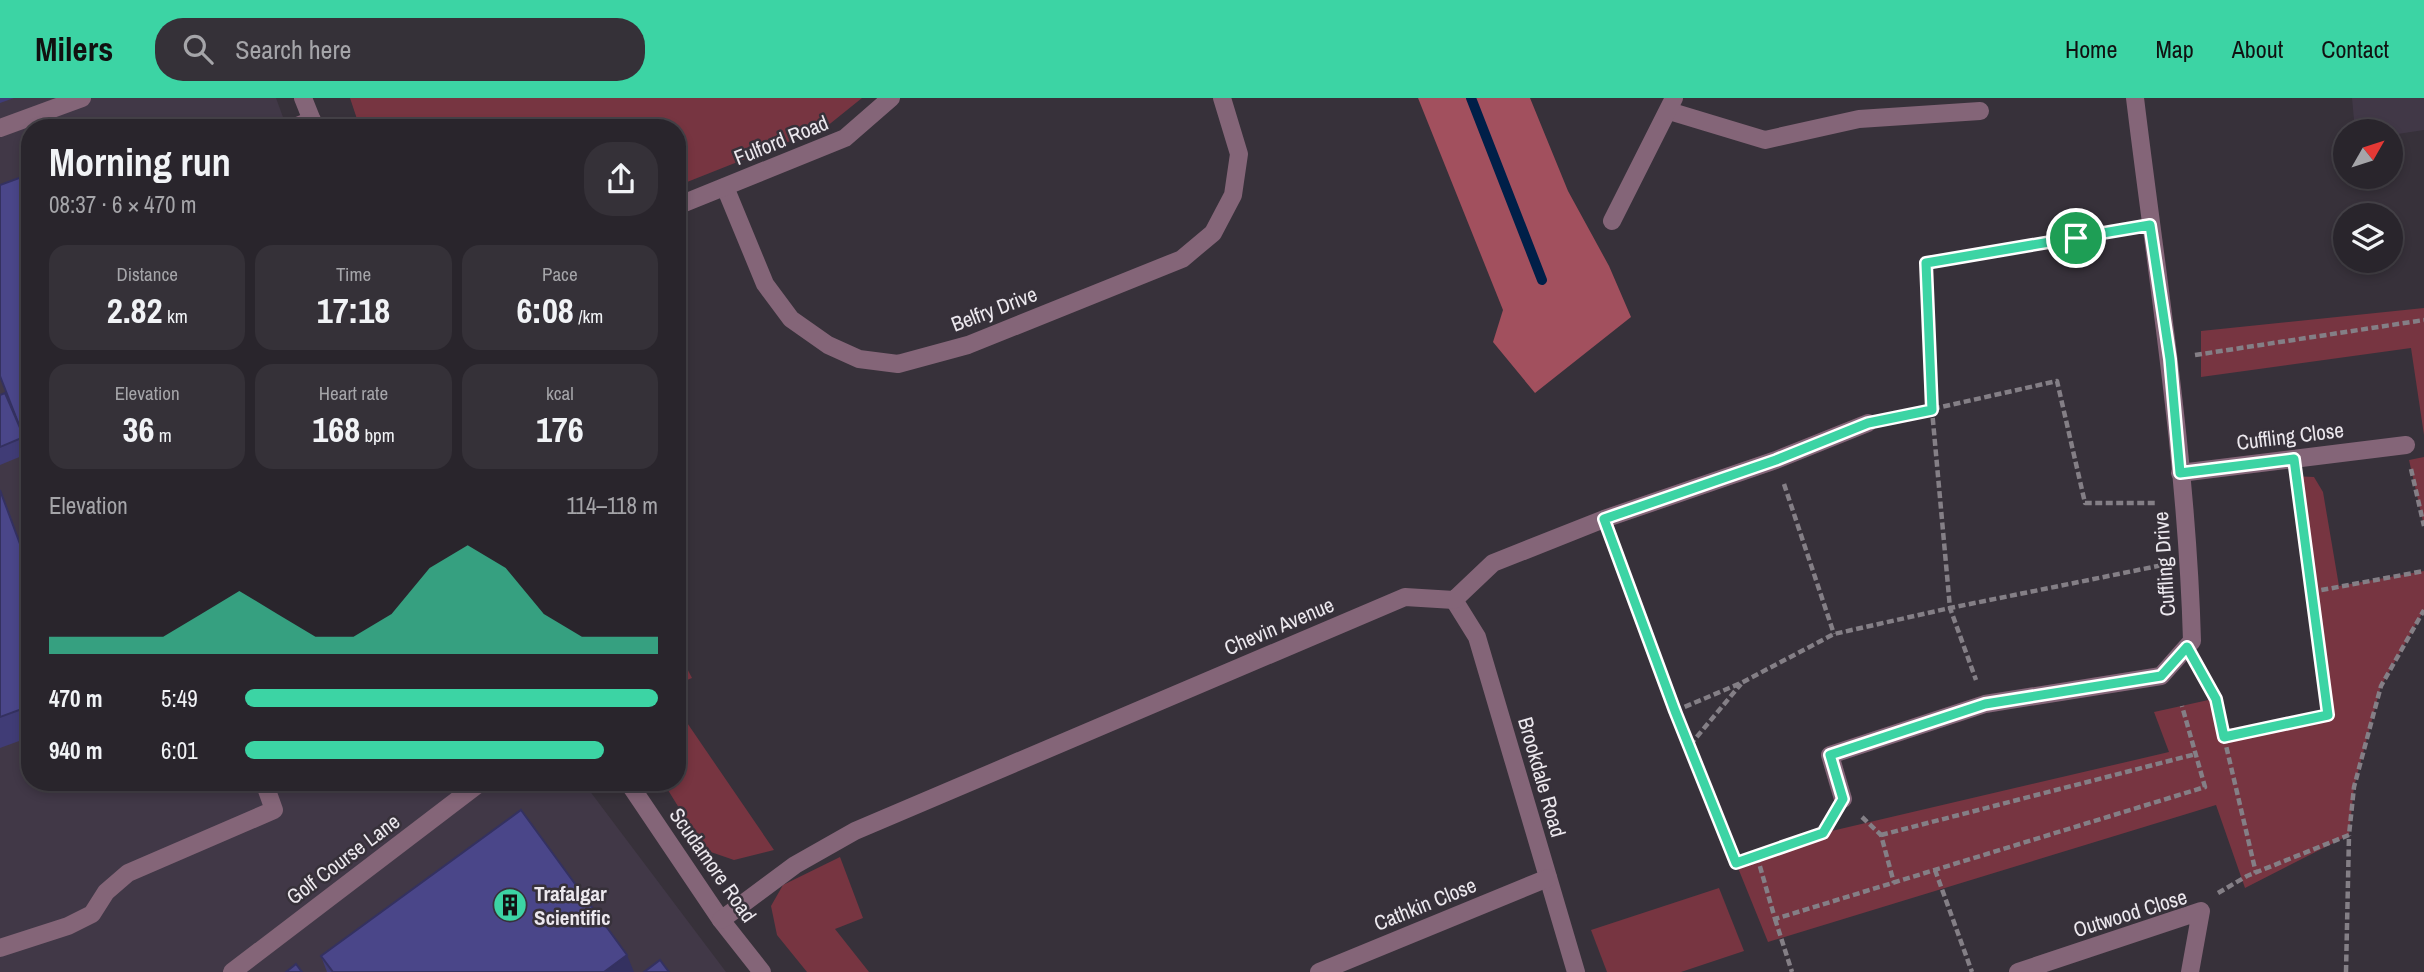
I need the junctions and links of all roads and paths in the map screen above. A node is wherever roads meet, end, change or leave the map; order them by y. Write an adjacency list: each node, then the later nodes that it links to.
1 (82, 98): 8 (street)
2 (303, 98): 9 (street)
3 (891, 98): 12 (street, Fulford Road)
4 (1222, 98): 12 (street, Belfry Drive)
5 (2135, 98): 15 (street, Cuffling Drive)
6 (1672, 104): 7 (street); 14 (street)
7 (1979, 111)
8 (25, 119)
9 (311, 119)
10 (21, 120): 11 (street)
11 (0, 128)
12 (725, 187): 13 (street, Fulford Road)
13 (686, 202)
14 (1612, 221)
15 (2150, 225): 17 (street, Cuffling Drive); 18 (path)
16 (2424, 320): 17 (path)
17 (2170, 359): 23 (street, Cuffling Drive)
18 (1932, 410): 19 (path); 24 (path); 31 (path)
19 (1868, 423): 22 (street)
20 (2406, 445): 21 (street, Cuffling Close); 26 (path)
21 (2294, 459): 23 (street, Cuffling Close); 29 (path)
22 (1776, 460): 25 (street); 33 (path)
23 (2180, 473): 24 (street, Cuffling Drive)
24 (2183, 503): 27 (street, Cuffling Drive)
25 (1604, 519): 30 (street); 38 (path)
26 (2424, 526)
27 (2190, 559): 31 (path); 34 (street, Cuffling Drive)
28 (2424, 571): 29 (path)
29 (2311, 592): 39 (path)
30 (1454, 600): 51 (street, Brookdale Road); 55 (street, Chevin Avenue)
31 (1950, 608): 33 (path); 36 (path)
32 (2424, 610): 47 (path)
33 (1833, 634): 35 (path)
34 (2187, 647): 36 (street); 39 (path)
35 (1741, 683): 38 (path); 40 (path)
36 (1985, 704): 45 (street)
37 (2182, 706): 41 (path)
38 (1675, 711): 40 (path)
39 (2224, 737): 50 (path)
40 (1690, 745): 48 (path)
41 (2196, 754): 46 (path); 49 (path)
42 (267, 791): 56 (street)
43 (469, 791): 57 (street, Golf Course Lane)
44 (634, 791): 55 (street, Scudamore Road)
45 (1843, 799): 46 (path); 48 (path)
46 (1881, 835): 52 (path)
47 (2349, 835): 50 (path); 65 (path)
48 (1757, 856): 54 (path)
49 (1935, 870): 52 (path); 62 (path)
50 (2256, 873): 53 (path)
51 (1548, 878): 59 (street, Cathkin Close); 60 (street, Brookdale Road)
52 (1894, 883): 54 (path)
53 (2201, 911): 63 (street, Outwood Close); 64 (street, Outwood Close)
54 (1775, 919): 61 (path)
55 (721, 920): 58 (street, Scudamore Road)
56 (0, 948)
57 (232, 972)
58 (762, 972)
59 (1319, 972)
60 (1576, 972)
61 (1792, 972)
62 (1972, 972)
63 (2018, 972)
64 (2190, 972)
65 (2346, 972)

